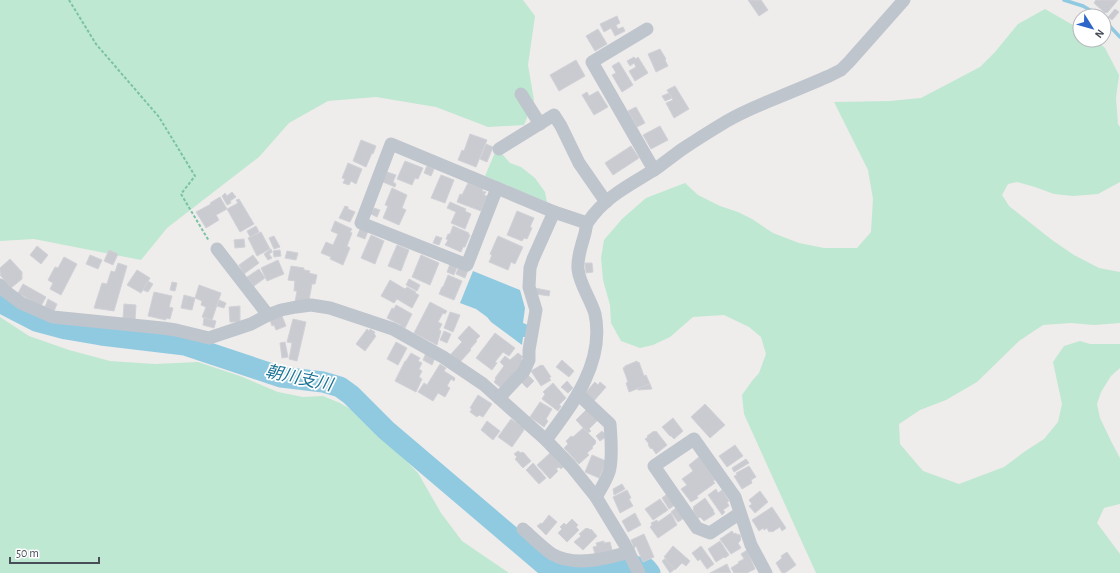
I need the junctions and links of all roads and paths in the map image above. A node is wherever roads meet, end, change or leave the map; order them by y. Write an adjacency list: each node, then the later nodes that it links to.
1 (69, 0): 12 (path)
2 (904, 0): 7 (street)
3 (647, 29): 7 (street)
4 (521, 94): 5 (street)
5 (540, 124): 6 (street); 9 (street)
6 (499, 149)
7 (654, 170): 9 (street)
8 (497, 188): 8 (street); 10 (street)
9 (606, 202): 11 (street)
10 (554, 212): 11 (street); 16 (street)
11 (587, 223): 15 (street)
12 (217, 248): 14 (street)
13 (0, 285): 14 (street)
14 (268, 315): 16 (street)
15 (578, 394): 17 (street); 18 (street)
16 (498, 398): 17 (street)
17 (546, 440): 18 (street)
18 (596, 497): 21 (street)
19 (740, 513): 19 (street); 23 (street)
20 (523, 529): 21 (street)
21 (631, 556): 22 (street)
22 (639, 573)
23 (766, 573)

